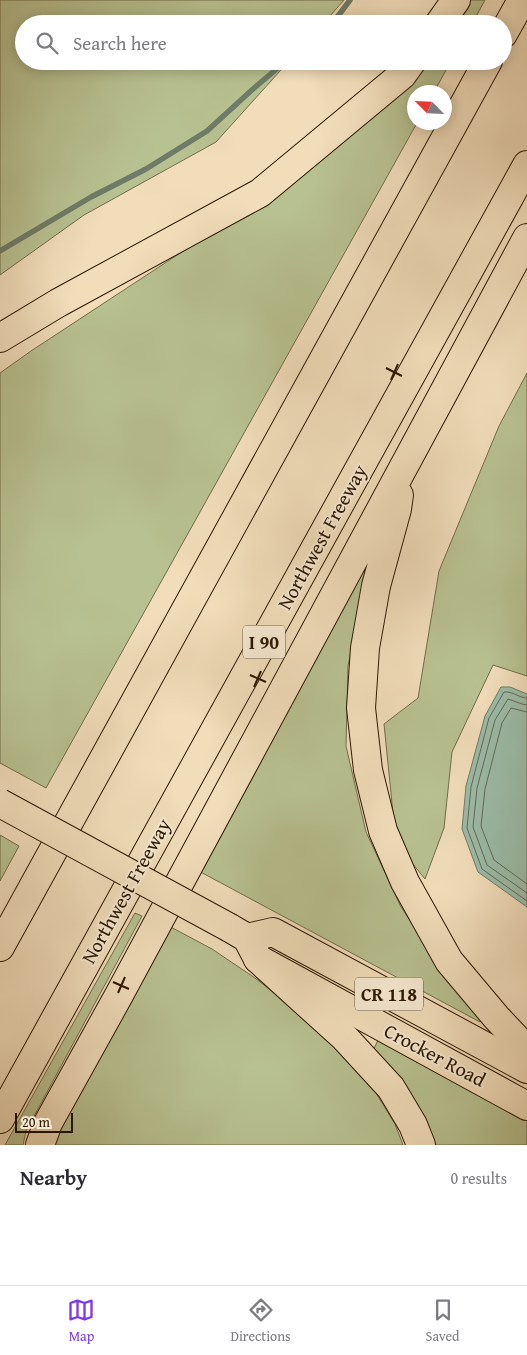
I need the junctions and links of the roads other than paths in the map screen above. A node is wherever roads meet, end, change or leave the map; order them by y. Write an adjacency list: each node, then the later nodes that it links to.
1 (456, 0): 3 (main road)
2 (522, 0): 4 (main road)
3 (445, 15)
4 (512, 18)
5 (406, 70): 9 (main road)
6 (483, 70): 13 (main road)
7 (527, 165): 17 (main road, Northwest Freeway / I 90)
8 (527, 238): 10 (main road)
9 (0, 338)
10 (402, 471): 14 (main road); 18 (main road)
11 (0, 803): 12 (main road, Crocker Road / CR 118, bridge)
12 (245, 942): 15 (main road, Crocker Road / CR 118); 16 (main road, Crocker Road / CR 118); 19 (main road)
13 (0, 947)
14 (527, 1050)
15 (527, 1069)
16 (527, 1106)
17 (0, 1118)
18 (40, 1145)
19 (421, 1145)

